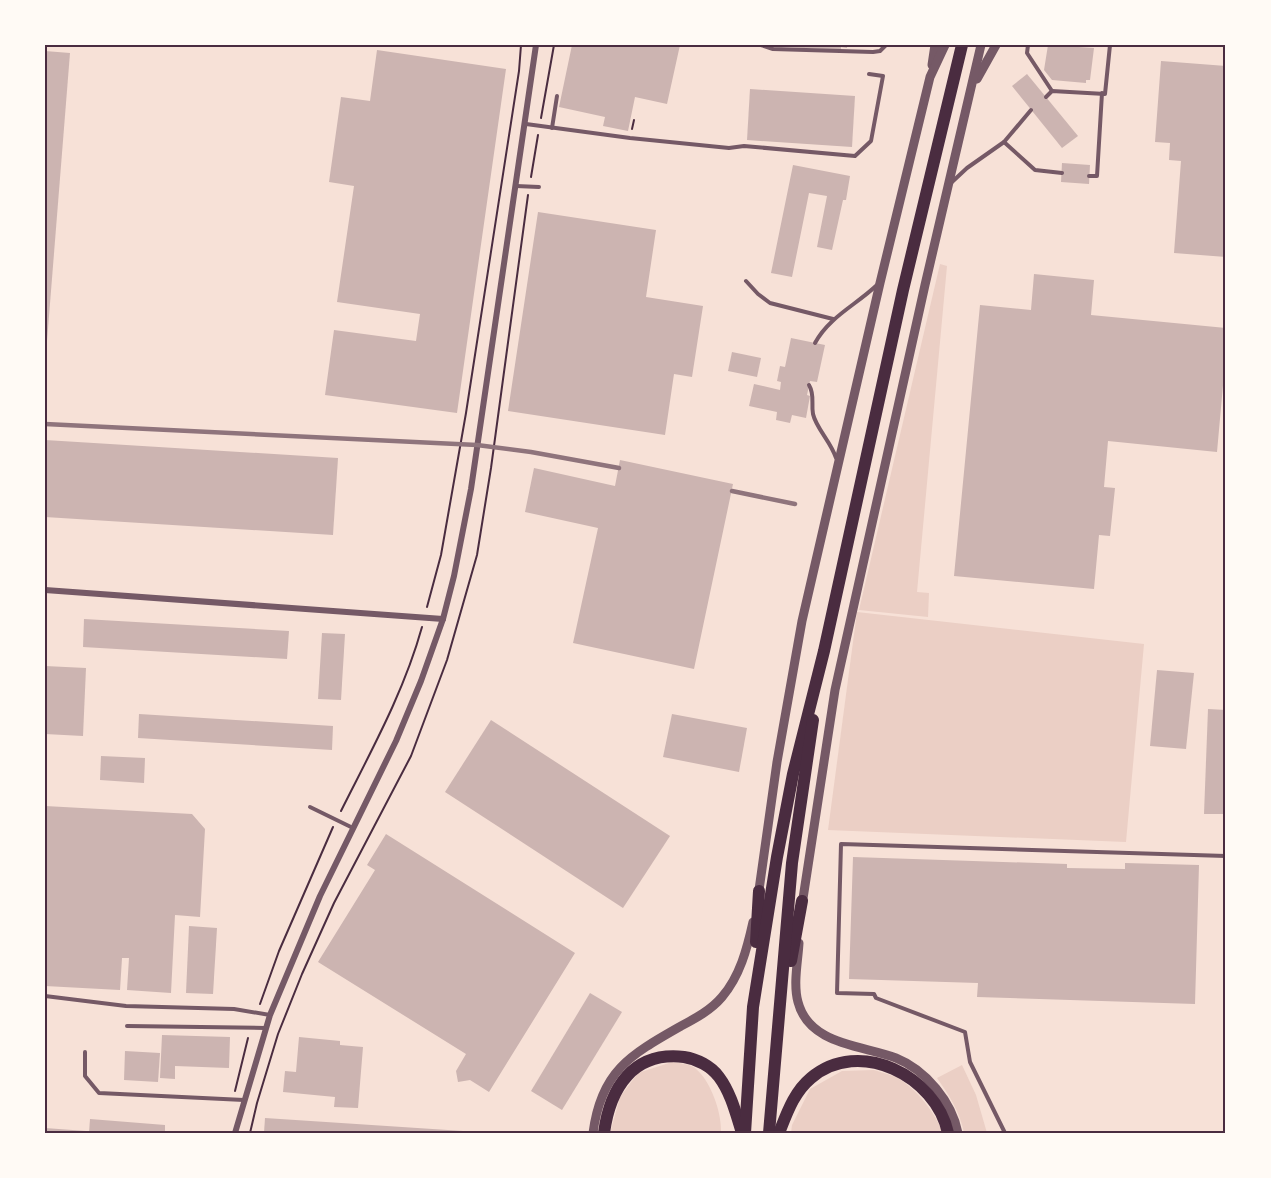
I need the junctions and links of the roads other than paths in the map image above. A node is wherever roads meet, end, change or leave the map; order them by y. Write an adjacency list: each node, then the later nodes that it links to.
1 (536, 45): 19 (street)
2 (761, 45): 3 (lane)
3 (886, 45)
4 (935, 45): 12 (street)
5 (945, 45): 12 (street)
6 (962, 45): 37 (highway)
7 (981, 45): 13 (street)
8 (996, 45): 13 (street)
9 (1028, 45): 14 (lane)
10 (1110, 45): 15 (lane)
11 (869, 74): 23 (lane)
12 (930, 77): 30 (street)
13 (973, 86): 26 (street)
14 (1052, 91): 15 (lane); 17 (lane)
15 (1102, 93): 25 (lane)
16 (556, 96): 20 (lane)
17 (1046, 97)
18 (1031, 110): 22 (lane)
19 (526, 124): 20 (lane); 27 (street)
20 (552, 128): 23 (lane)
21 (730, 140): 23 (lane)
22 (1004, 142): 24 (lane); 26 (lane)
23 (729, 148)
24 (1062, 173)
25 (1089, 176)
26 (950, 184): 42 (street)
27 (516, 186): 28 (lane); 36 (street)
28 (538, 187)
29 (746, 280): 31 (lane)
30 (880, 283): 31 (lane); 34 (street)
31 (833, 319): 32 (lane)
32 (815, 343)
33 (809, 385): 34 (lane)
34 (839, 465): 41 (street)
35 (45, 590): 36 (street)
36 (443, 620): 39 (street)
37 (824, 651): 44 (highway); 48 (highway)
38 (310, 807): 39 (lane)
39 (353, 828): 45 (street)
40 (1226, 856): 59 (lane)
41 (759, 891): 44 (highway); 52 (street)
42 (802, 901): 48 (highway); 58 (street)
43 (45, 996): 45 (lane)
44 (753, 1006): 54 (highway)
45 (270, 1015): 47 (street)
46 (127, 1026): 47 (lane)
47 (265, 1028): 50 (street)
48 (778, 1030): 55 (highway)
49 (85, 1052): 50 (lane)
50 (244, 1100): 51 (street)
51 (235, 1133)
52 (593, 1133)
53 (604, 1133): 54 (highway)
54 (743, 1133)
55 (769, 1133)
56 (779, 1133): 57 (highway)
57 (948, 1133)
58 (958, 1133)
59 (1005, 1133)

